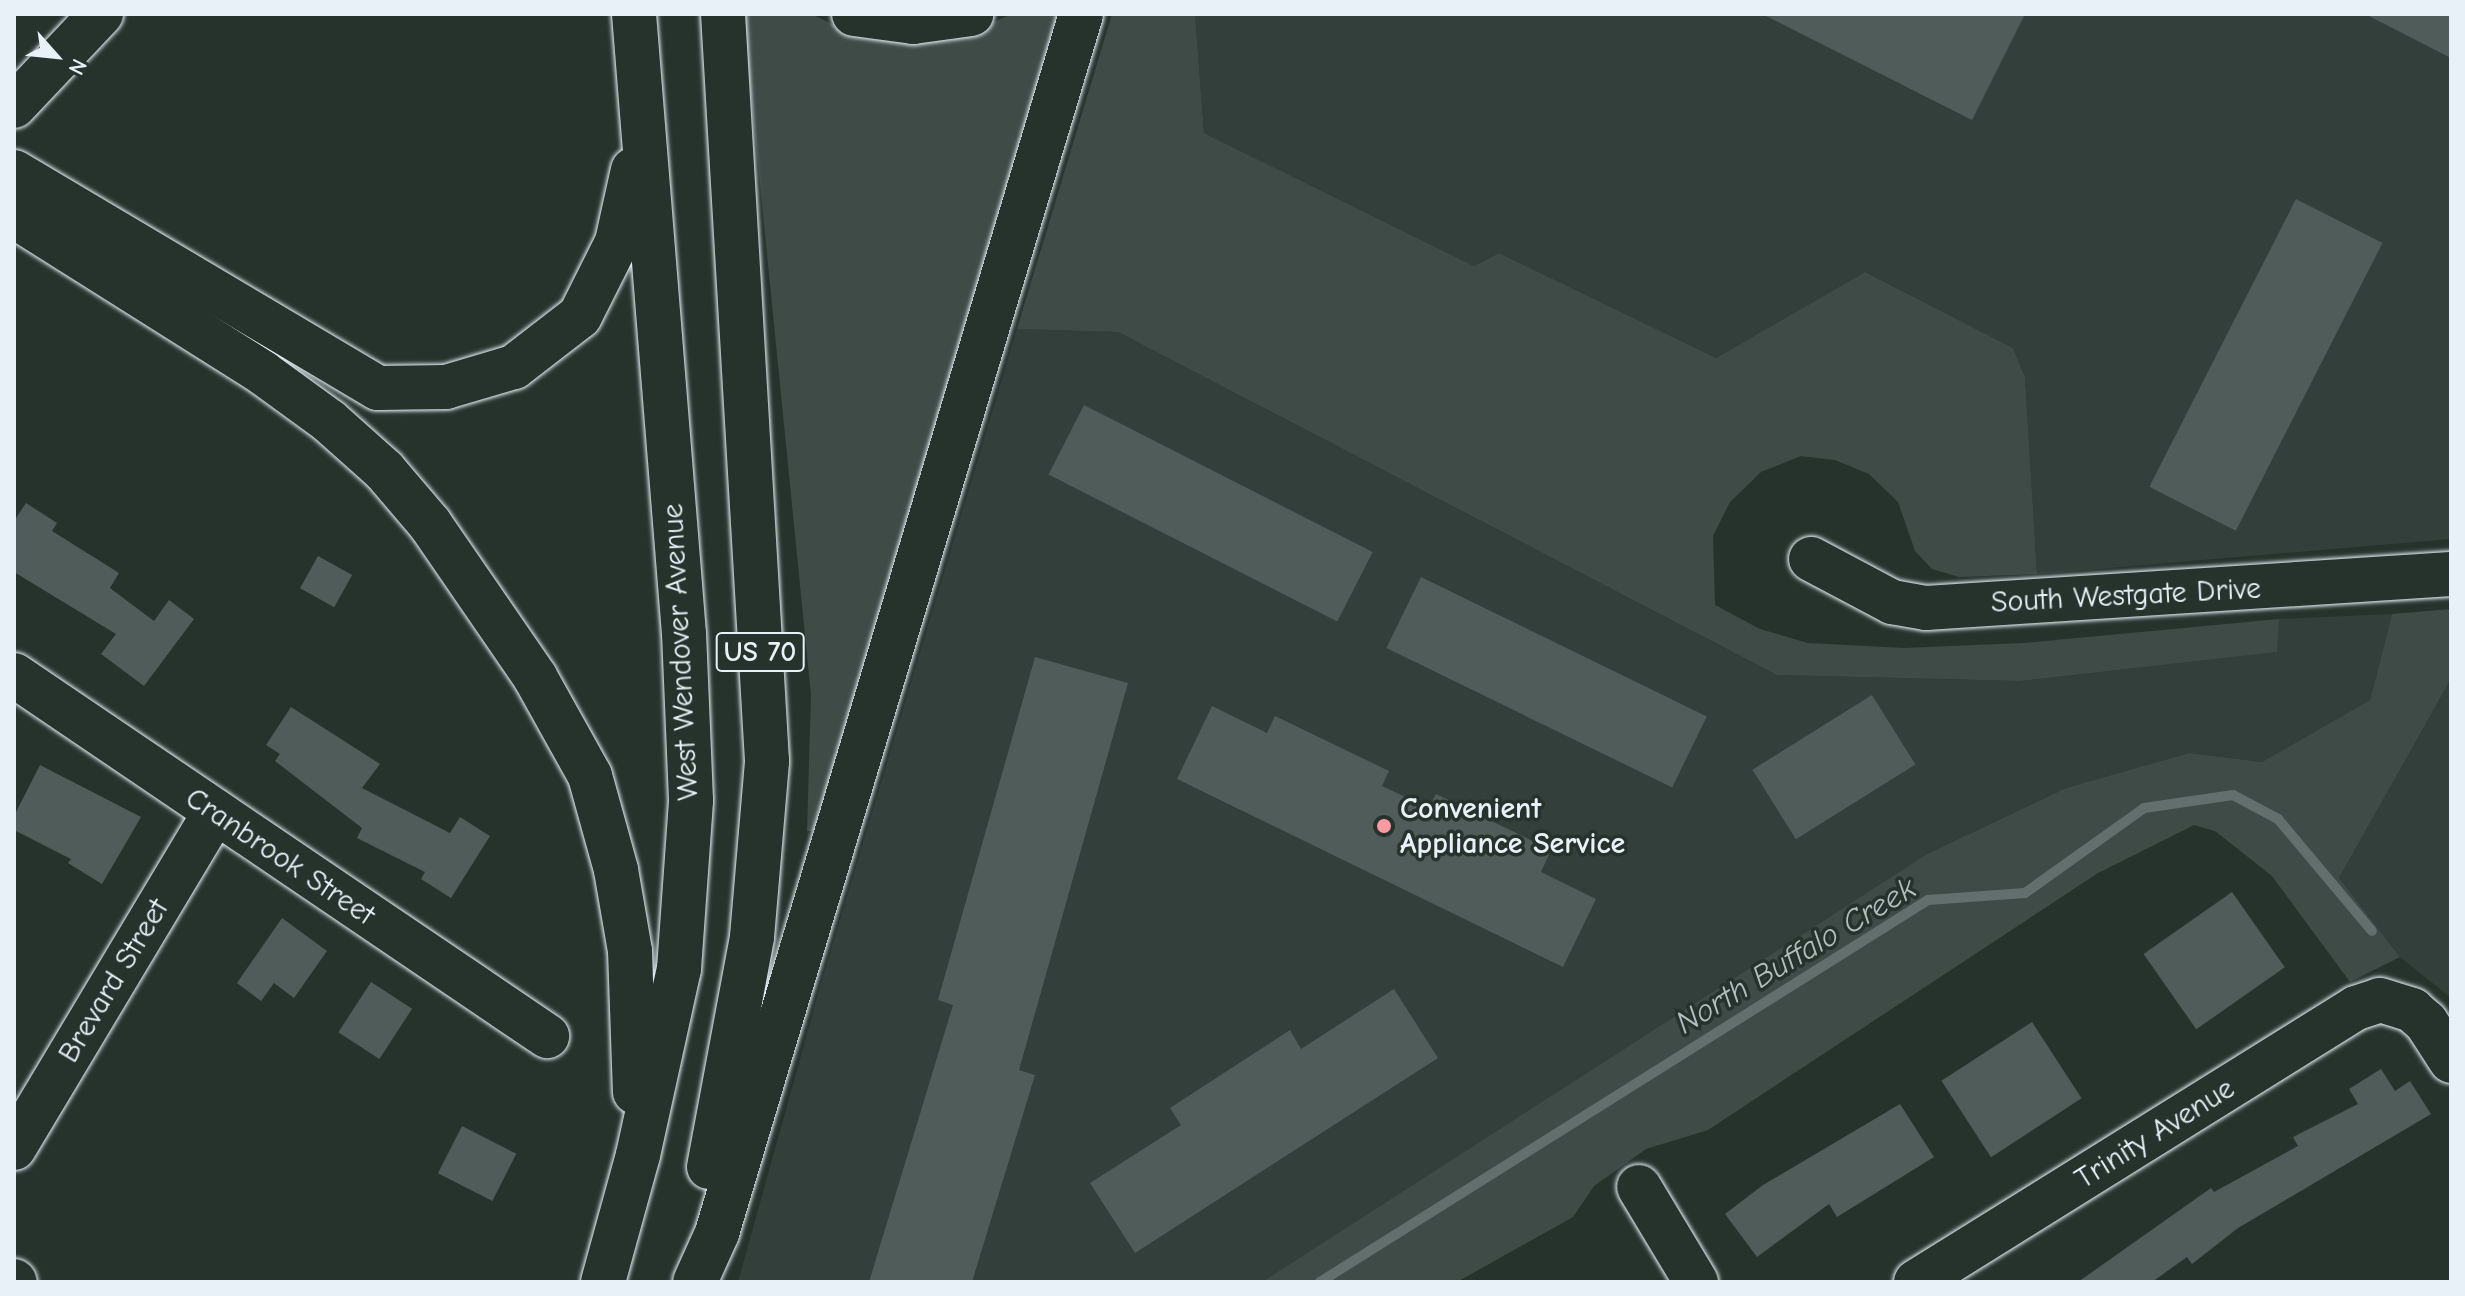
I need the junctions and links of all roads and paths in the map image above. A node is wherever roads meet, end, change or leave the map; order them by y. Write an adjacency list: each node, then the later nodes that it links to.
1 (101, 14): 7 (main road)
2 (634, 14): 8 (main road, West Wendover Avenue / US 70)
3 (723, 14): 21 (main road, US 70)
4 (854, 14): 5 (main road)
5 (971, 14)
6 (1081, 14): 22 (main road)
7 (14, 106)
8 (643, 129): 9 (main road); 18 (main road, West Wendover Avenue / US 70)
9 (14, 172)
10 (14, 216): 18 (main road)
11 (1811, 559): 12 (main road, South Westgate Drive)
12 (2451, 574)
13 (14, 675): 14 (main road, Cranbrook Street)
14 (214, 814): 15 (main road, Cranbrook Street); 17 (main road, Brevard Street)
15 (547, 1036)
16 (2451, 1061): 24 (main road, Trinity Avenue)
17 (14, 1148)
18 (638, 1155): 20 (main road, West Wendover Avenue / US 70)
19 (1639, 1187): 23 (main road)
20 (603, 1282)
21 (679, 1282)
22 (695, 1282)
23 (1696, 1282)
24 (1916, 1282)

